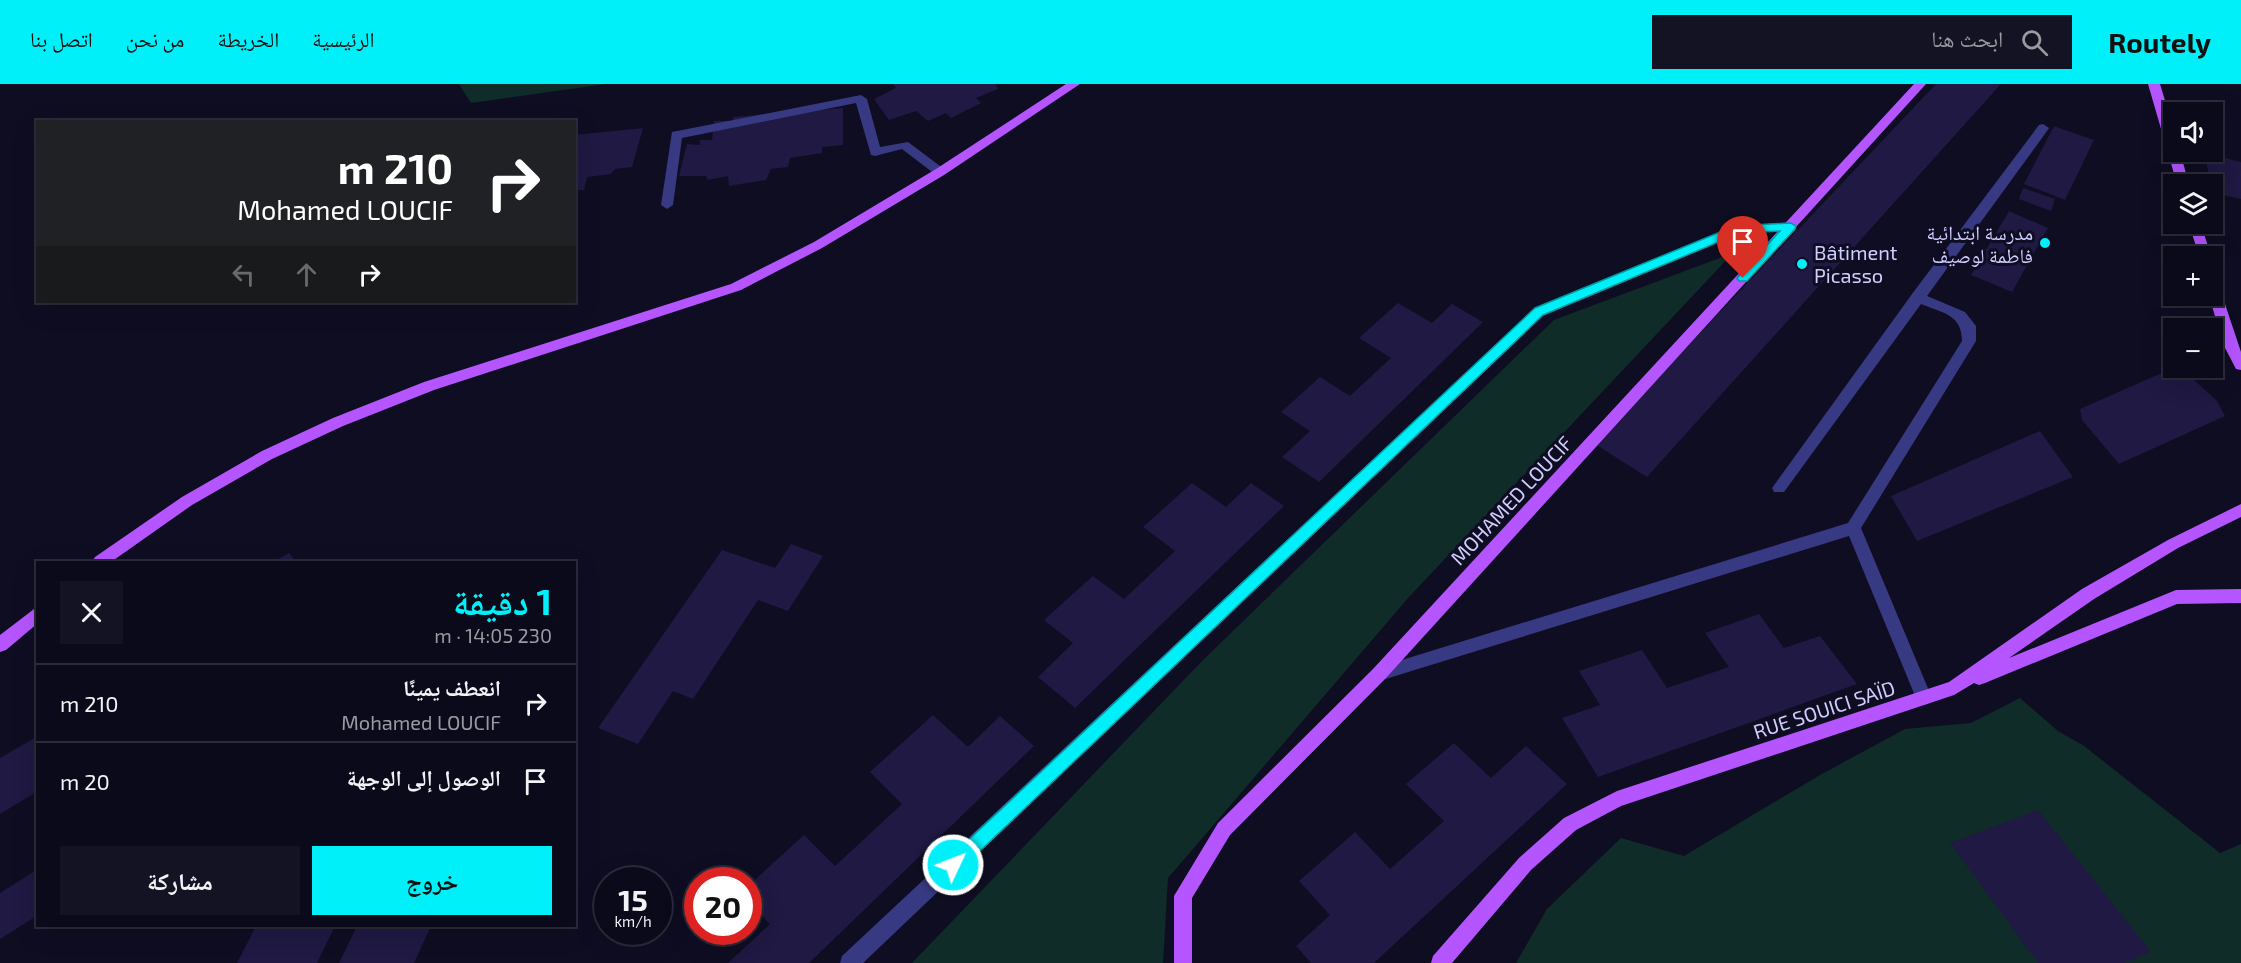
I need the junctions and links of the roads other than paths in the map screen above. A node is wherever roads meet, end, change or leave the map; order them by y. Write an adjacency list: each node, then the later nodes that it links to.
1 (1074, 84): 6 (main road)
2 (1920, 84): 8 (main road, MOHAMED LOUCIF)
3 (2154, 84): 4 (main road)
4 (2163, 114)
5 (2043, 128): 9 (street)
6 (940, 172): 7 (street); 15 (main road)
7 (667, 204)
8 (1791, 226): 19 (main road, MOHAMED LOUCIF); 22 (street)
9 (1917, 297): 12 (street); 14 (street)
10 (2219, 306): 11 (main road)
11 (2241, 365)
12 (1779, 488)
13 (2241, 510): 20 (main road, RUE SOUICI SAÏD)
14 (1853, 528): 19 (street); 21 (street)
15 (101, 561)
16 (2241, 596): 20 (main road)
17 (36, 615): 18 (main road)
18 (0, 645)
19 (1379, 674): 23 (main road, MOHAMED LOUCIF)
20 (1954, 688): 21 (main road, RUE SOUICI SAÏD)
21 (1924, 698): 24 (main road, RUE SOUICI SAÏD)
22 (849, 963)
23 (1183, 963)
24 (1440, 963)

